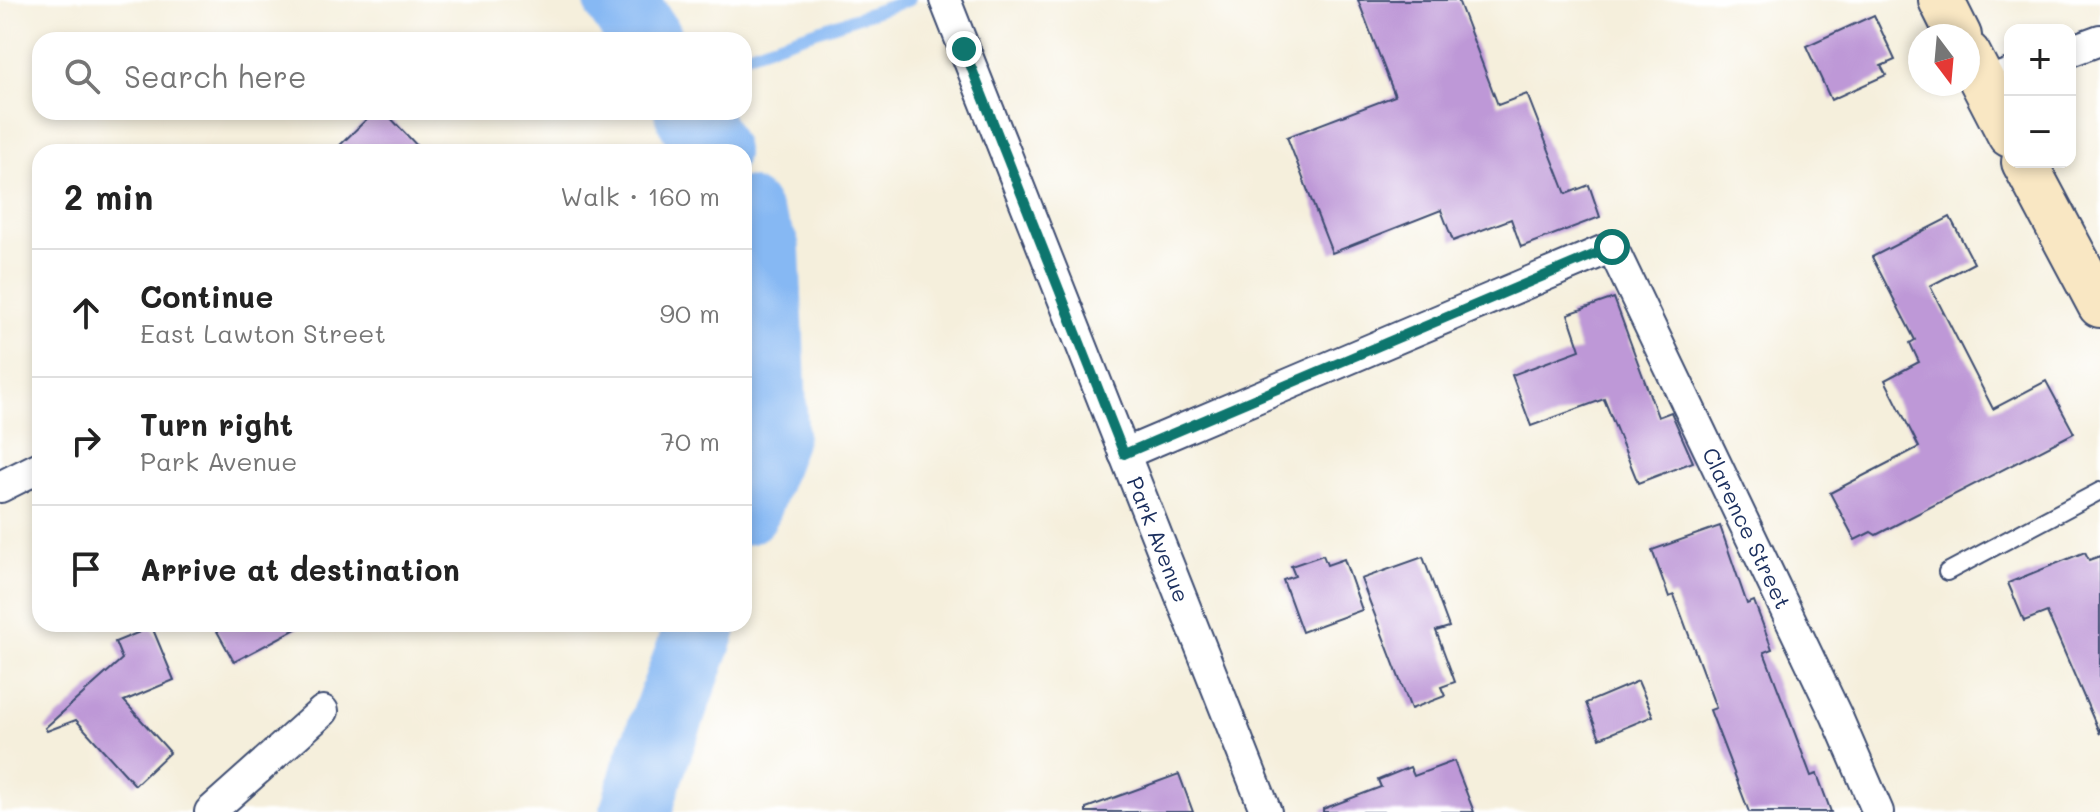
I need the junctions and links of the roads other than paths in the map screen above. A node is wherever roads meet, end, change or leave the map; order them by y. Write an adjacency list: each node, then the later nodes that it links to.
1 (945, 0): 10 (street, Park Avenue)
2 (1941, 0): 3 (main road)
3 (1953, 24)
4 (2100, 40): 5 (street)
5 (2076, 49)
6 (1987, 71): 7 (main road)
7 (2004, 118)
8 (2027, 168): 9 (main road)
9 (2100, 305)
10 (1124, 454): 17 (street, Park Avenue); 18 (street, Clarence Street)
11 (32, 471): 12 (street)
12 (0, 487)
13 (2100, 491): 14 (lane)
14 (1947, 572)
15 (323, 711): 16 (street)
16 (210, 812)
17 (1266, 812)
18 (1878, 812)

